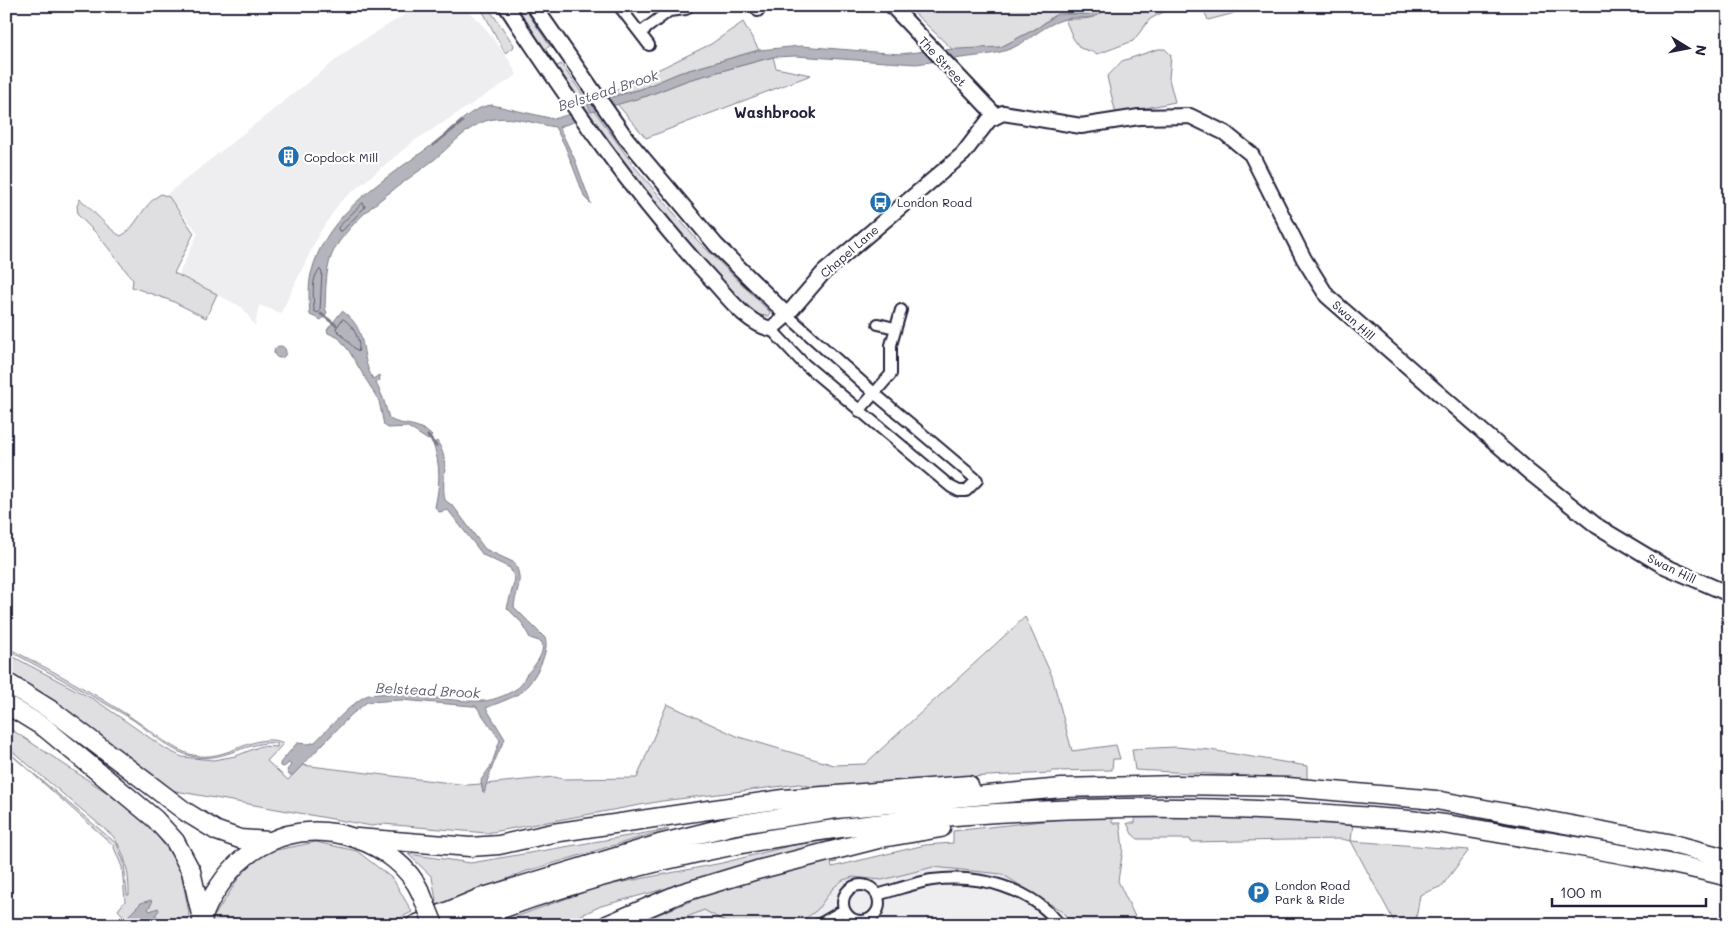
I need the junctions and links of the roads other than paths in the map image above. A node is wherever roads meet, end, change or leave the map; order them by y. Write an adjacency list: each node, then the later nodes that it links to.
1 (506, 6): 13 (street)
2 (534, 6): 10 (street)
3 (619, 6): 6 (street)
4 (892, 6): 8 (street, The Street)
5 (686, 9): 6 (street)
6 (640, 33): 7 (street)
7 (649, 45)
8 (995, 115): 10 (street, Chapel Lane); 16 (street, Swan Hill)
9 (901, 310): 12 (street)
10 (786, 315): 13 (street, Chapel Lane); 14 (street)
11 (878, 324): 12 (street)
12 (895, 328): 14 (street)
13 (771, 329): 15 (street)
14 (874, 393): 15 (street); 15 (street)
15 (858, 411)
16 (1729, 594)
17 (6, 682): 22 (highway)
18 (6, 704): 27 (highway)
19 (1062, 788): 21 (highway); 23 (highway); 28 (highway)
20 (999, 812): 24 (highway); 30 (highway); 31 (highway)
21 (357, 838): 22 (highway); 29 (highway, bridge)
22 (269, 841): 27 (highway)
23 (1729, 859)
24 (1729, 877)
25 (877, 894): 26 (street); 26 (street); 33 (street)
26 (844, 910): 32 (street)
27 (202, 922)
28 (415, 925)
29 (434, 925)
30 (459, 925)
31 (607, 925)
32 (818, 925)
33 (1060, 925)

